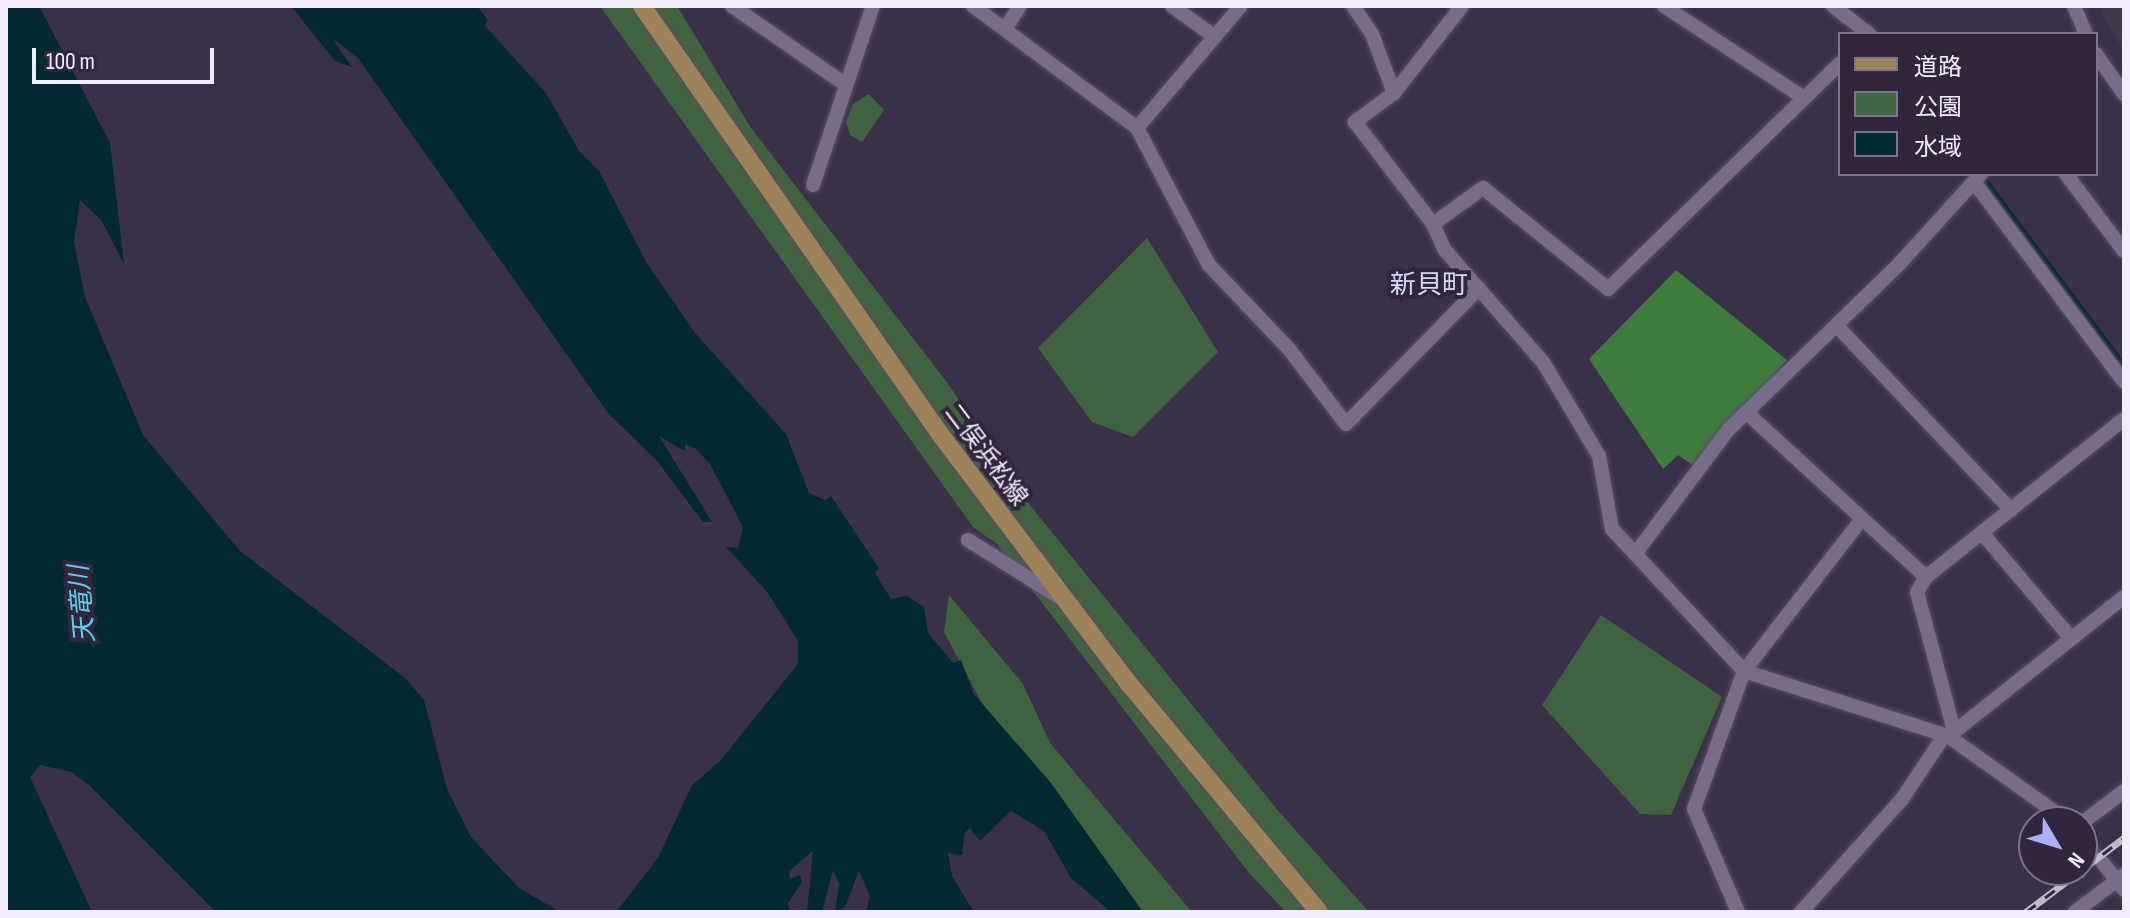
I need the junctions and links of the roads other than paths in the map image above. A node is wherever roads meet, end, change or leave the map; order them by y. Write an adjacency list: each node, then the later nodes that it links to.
1 (642, 6): 41 (main road, 二俣浜松線)
2 (732, 6): 19 (street)
3 (873, 6): 19 (street)
4 (973, 6): 13 (street)
5 (1020, 6): 13 (street)
6 (1172, 6): 16 (street)
7 (1241, 6): 16 (street)
8 (1353, 6): 20 (street)
9 (1462, 6): 20 (street)
10 (1664, 6): 22 (street)
11 (1833, 6): 14 (street)
12 (2074, 6): 15 (street)
13 (1005, 29): 23 (street)
14 (1866, 32)
15 (2085, 32)
16 (1215, 37): 23 (street)
17 (2098, 57): 21 (street)
18 (1838, 65): 22 (street)
19 (846, 85): 26 (street)
20 (1394, 93): 27 (street)
21 (2124, 94)
22 (1804, 98): 27 (street)
23 (1137, 128): 29 (street)
24 (2068, 176): 28 (street)
25 (1977, 177): 30 (street); 31 (street)
26 (813, 185)
27 (1433, 224): 29 (street)
28 (2124, 251)
29 (1479, 288): 38 (street)
30 (1836, 325): 32 (street); 34 (street)
31 (2124, 382)
32 (1746, 412): 35 (street); 38 (street)
33 (2124, 419): 34 (street)
34 (2011, 510): 36 (street)
35 (1862, 519): 39 (street); 43 (street)
36 (1983, 534): 39 (street); 42 (street)
37 (968, 540): 41 (street)
38 (1635, 554): 43 (street)
39 (1926, 577): 44 (street)
40 (2124, 597): 42 (street)
41 (1068, 602): 50 (main road, 二俣浜松線)
42 (2071, 638): 44 (street)
43 (1744, 671): 44 (street); 51 (street)
44 (1949, 734): 46 (street); 52 (street)
45 (2124, 791): 47 (street)
46 (2047, 806)
47 (2098, 811)
48 (2103, 863): 49 (street)
49 (2121, 882): 53 (street)
50 (1319, 912)
51 (1738, 912)
52 (1801, 912)
53 (2075, 912)

